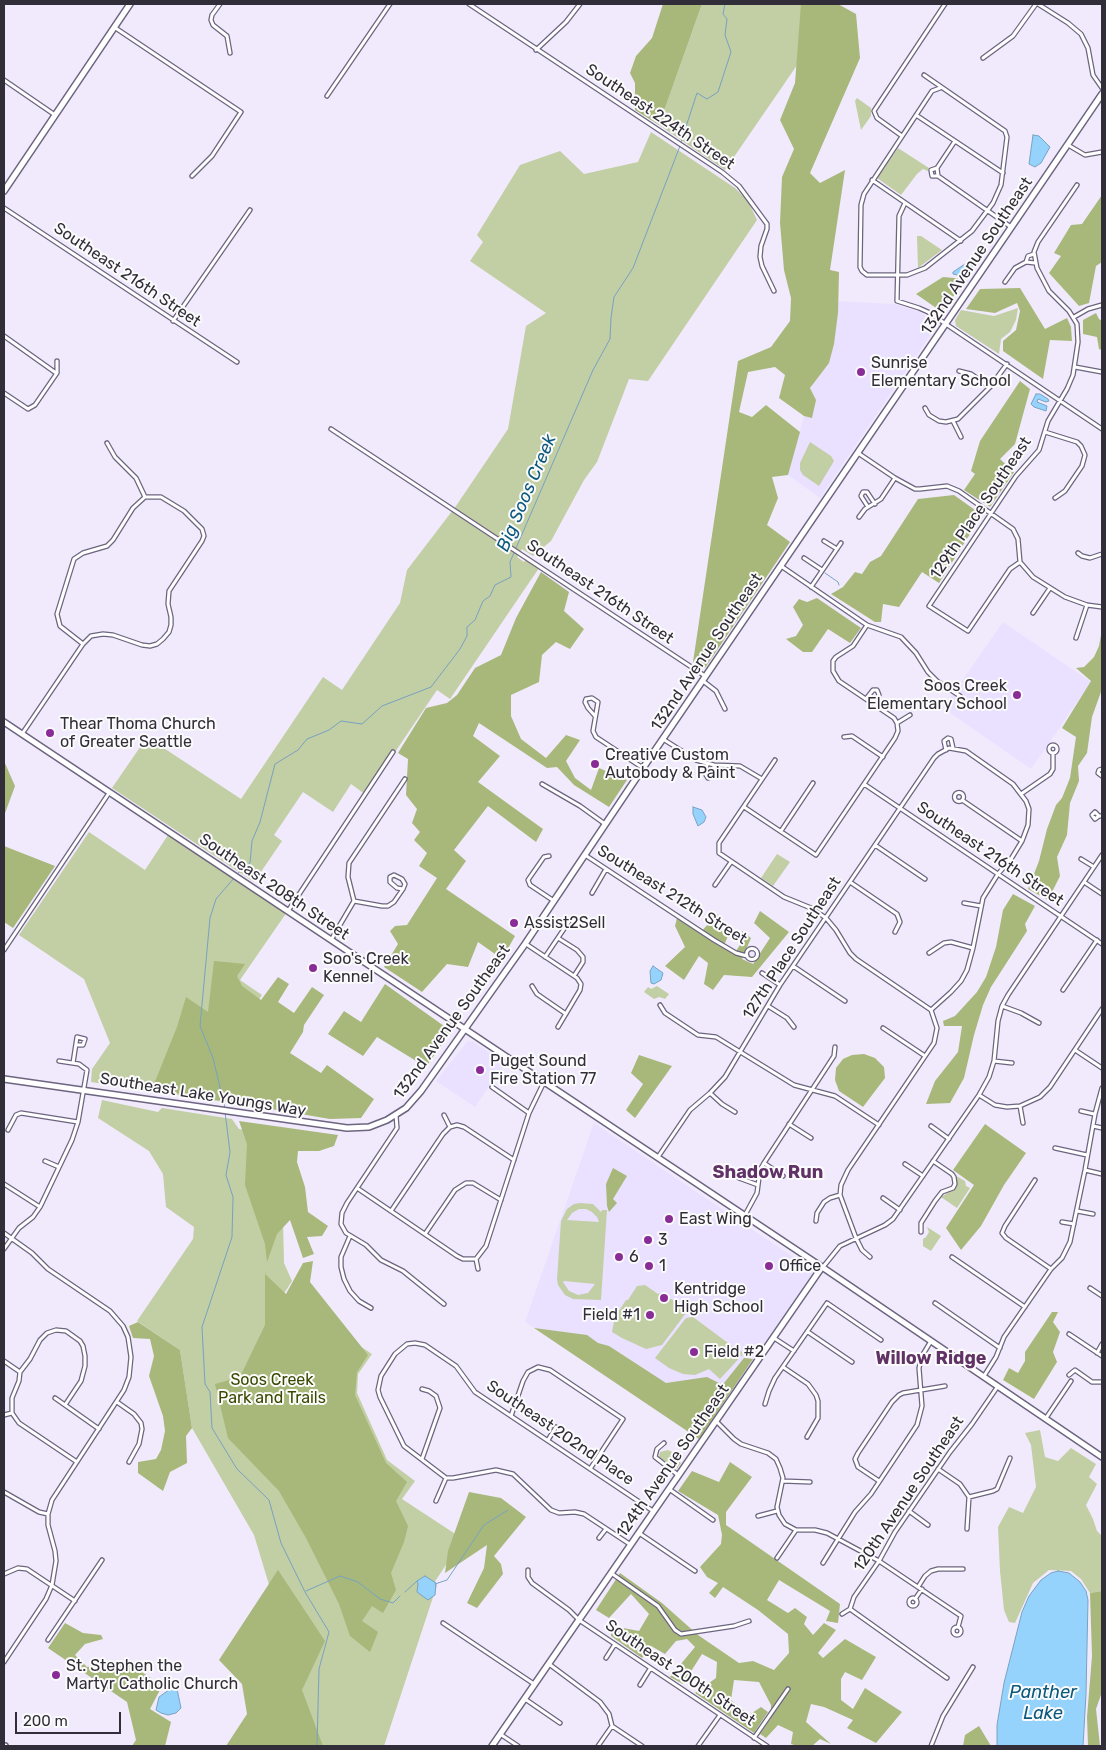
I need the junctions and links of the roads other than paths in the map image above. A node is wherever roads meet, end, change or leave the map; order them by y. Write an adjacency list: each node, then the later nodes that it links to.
1 (130, 4): 8 (main road)
2 (220, 4): 10 (street)
3 (390, 4): 17 (street)
4 (469, 4): 9 (street, Southeast 224th Street)
5 (580, 4): 9 (street)
6 (945, 4): 20 (street)
7 (1037, 4): 11 (street); 15 (street)
8 (114, 27): 18 (main road); 26 (street)
9 (536, 50): 42 (street, Southeast 224th Street)
10 (230, 53)
11 (983, 58)
12 (924, 75): 14 (street)
13 (4, 80): 18 (street)
14 (940, 88): 19 (street); 25 (street)
15 (1102, 88)
16 (1102, 94): 22 (main road, 132nd Avenue Southeast)
17 (327, 96)
18 (55, 115): 30 (main road)
19 (916, 115): 20 (street); 21 (street)
20 (902, 136): 28 (street)
21 (955, 141): 24 (street); 25 (street)
22 (1068, 146): 23 (street); 35 (main road, 132nd Avenue Southeast)
23 (1102, 151)
24 (937, 168): 27 (street); 27 (street)
25 (1003, 173): 34 (street)
26 (192, 176)
27 (938, 176): 34 (street)
28 (872, 180): 31 (street); 40 (street)
29 (1077, 186): 37 (street)
30 (4, 191)
31 (905, 203): 36 (street); 40 (street)
32 (4, 208): 45 (street, Southeast 216th Street)
33 (250, 210): 45 (street)
34 (988, 211): 35 (street); 36 (street)
35 (1011, 227): 46 (main road, 132nd Avenue Southeast)
36 (961, 241): 40 (street)
37 (1034, 254): 38 (street); 39 (street)
38 (1026, 262): 39 (street); 41 (street)
39 (1035, 263): 44 (street)
40 (898, 276): 46 (street)
41 (1005, 282)
42 (774, 291)
43 (1102, 306): 44 (street)
44 (1074, 317): 51 (street, 129th Place Southeast)
45 (173, 321): 49 (street, Southeast 216th Street)
46 (946, 324): 50 (street); 65 (main road, 132nd Avenue Southeast)
47 (4, 336): 54 (street)
48 (57, 361): 54 (street)
49 (237, 362)
50 (1007, 364): 55 (street); 57 (street)
51 (1075, 367): 53 (street); 57 (street, 129th Place Southeast)
52 (959, 372): 55 (street)
53 (1102, 372)
54 (57, 373): 56 (street)
55 (990, 387): 59 (street)
56 (4, 393)
57 (1060, 400): 61 (street); 62 (street, 129th Place Southeast)
58 (925, 408): 59 (street)
59 (953, 421): 63 (street)
60 (331, 429): 90 (street, Southeast 216th Street)
61 (1102, 429)
62 (1045, 432): 68 (street); 71 (street, 129th Place Southeast)
63 (961, 437)
64 (107, 443): 67 (street)
65 (858, 453): 66 (street); 80 (main road, 132nd Avenue Southeast)
66 (895, 478): 69 (street); 71 (street)
67 (145, 497): 89 (street); 89 (street)
68 (1055, 498)
69 (875, 504): 70 (street); 70 (street)
70 (868, 508): 72 (street)
71 (992, 513): 79 (street); 79 (street, 129th Place Southeast)
72 (859, 516)
73 (824, 541): 75 (street)
74 (841, 544): 75 (street)
75 (837, 549): 81 (street)
76 (1078, 553): 77 (street)
77 (1102, 554)
78 (804, 558): 81 (street)
79 (1020, 562): 83 (street)
80 (780, 566): 82 (street); 90 (main road, 132nd Avenue Southeast)
81 (822, 570): 82 (street)
82 (811, 587): 87 (street)
83 (1050, 588): 84 (street); 86 (street)
84 (1087, 604): 85 (street); 88 (street)
85 (1102, 607)
86 (1034, 613)
87 (867, 625): 91 (street); 92 (street)
88 (1076, 638)
89 (83, 644): 99 (street)
90 (704, 678): 94 (street, Southeast 216th Street); 101 (main road, 132nd Avenue Southeast)
91 (960, 696)
92 (866, 699): 93 (street); 93 (street)
93 (873, 704): 98 (street)
94 (725, 709)
95 (595, 716): 95 (street); 108 (street)
96 (910, 716): 98 (street)
97 (4, 722): 99 (main road, Southeast 208th Street)
98 (897, 723): 104 (street)
99 (22, 734): 116 (main road, Southeast 208th Street)
100 (844, 736): 104 (street)
101 (662, 739): 106 (street); 108 (main road, 132nd Avenue Southeast)
102 (393, 752): 144 (street)
103 (1053, 753): 117 (street)
104 (882, 757): 115 (street)
105 (775, 760): 112 (street)
106 (707, 763): 107 (street); 107 (street)
107 (714, 765): 112 (street)
108 (642, 768): 121 (main road, 132nd Avenue Southeast)
109 (1102, 768): 110 (street)
110 (1102, 776)
111 (405, 779): 140 (street)
112 (762, 779): 119 (street)
113 (813, 783): 122 (street)
114 (542, 784): 121 (street)
115 (864, 784): 120 (street, Southeast 216th Street); 122 (street)
116 (109, 793): 144 (main road, Southeast 208th Street); 155 (street)
117 (1021, 794): 120 (street, 127th Place Southeast); 123 (street)
118 (962, 800): 123 (street)
119 (744, 807): 122 (street); 129 (street)
120 (900, 808): 124 (street, 127th Place Southeast); 132 (street, Southeast 216th Street)
121 (606, 824): 125 (main road, 132nd Avenue Southeast)
122 (781, 831)
123 (1022, 841): 132 (street)
124 (875, 845): 133 (street); 134 (street, 127th Place Southeast)
125 (585, 855): 131 (street, Southeast 212th Street); 141 (main road, 132nd Avenue Southeast)
126 (549, 856): 141 (street)
127 (1102, 856): 130 (street, 124th Avenue Southeast)
128 (1081, 858): 130 (street)
129 (731, 862): 136 (street); 146 (street)
130 (1094, 867): 135 (street, 124th Avenue Southeast)
131 (606, 869): 138 (street); 157 (street, Southeast 212th Street)
132 (998, 874): 143 (street); 145 (street, Southeast 216th Street)
133 (925, 879)
134 (850, 882): 146 (street, 127th Place Southeast); 148 (street)
135 (1084, 882): 139 (street); 145 (street, 124th Avenue Southeast)
136 (715, 885)
137 (403, 889): 137 (street); 140 (street)
138 (592, 893)
139 (1102, 894)
140 (354, 901): 150 (street)
141 (554, 901): 152 (main road, 132nd Avenue Southeast)
142 (964, 903): 143 (street)
143 (981, 906): 154 (street)
144 (288, 911): 150 (main road, Southeast 208th Street)
145 (1061, 916): 151 (street, Southeast 216th Street); 168 (street, 124th Avenue Southeast)
146 (826, 918): 159 (street, 127th Place Southeast); 170 (street)
147 (570, 920): 149 (street)
148 (895, 932)
149 (558, 938): 158 (street); 161 (street)
150 (331, 940): 176 (main road, Southeast 208th Street)
151 (1097, 940): 153 (street, Southeast 216th Street); 164 (street)
152 (525, 944): 158 (street); 176 (main road, 132nd Avenue Southeast)
153 (1102, 944)
154 (973, 948): 156 (street); 170 (street)
155 (4, 950)
156 (929, 952)
157 (747, 956)
158 (546, 957): 161 (street)
159 (793, 966): 162 (street, 127th Place Southeast); 165 (street)
160 (762, 972): 162 (street)
161 (574, 976): 171 (street)
162 (780, 985): 167 (street, 127th Place Southeast)
163 (532, 986): 171 (street)
164 (1063, 990)
165 (845, 1001)
166 (660, 1005): 180 (street)
167 (768, 1006): 174 (street); 180 (street, 127th Place Southeast)
168 (1002, 1006): 172 (street); 183 (street, 124th Avenue Southeast)
169 (1102, 1009): 179 (street)
170 (931, 1010): 181 (street)
171 (566, 1014): 173 (street)
172 (1039, 1023)
173 (558, 1027)
174 (794, 1027)
175 (883, 1028): 181 (street)
176 (465, 1029): 188 (main road, Southeast 208th Street); 200 (main road, 132nd Avenue Southeast)
177 (76, 1045): 184 (street)
178 (835, 1047): 192 (street)
179 (1075, 1050): 186 (street); 195 (street)
180 (740, 1053): 192 (street); 193 (street, 127th Place Southeast)
181 (925, 1056): 205 (street)
182 (59, 1061): 184 (street)
183 (994, 1061): 185 (street); 194 (street, 124th Avenue Southeast)
184 (73, 1063): 191 (street)
185 (1012, 1063)
186 (1102, 1068)
187 (4, 1079): 191 (main road, Southeast Lake Youngs Way)
188 (544, 1082): 198 (street); 215 (main road, Southeast 208th Street)
189 (492, 1088): 198 (street)
190 (1102, 1088): 199 (street)
191 (85, 1090): 200 (main road, Southeast Lake Youngs Way); 202 (street)
192 (812, 1091): 204 (street); 205 (street)
193 (710, 1093): 197 (street); 215 (street, 127th Place Southeast)
194 (979, 1095): 195 (street); 212 (street, 124th Avenue Southeast)
195 (1020, 1106): 203 (street)
196 (1080, 1110): 199 (street)
197 (735, 1112)
198 (529, 1113): 216 (street)
199 (1095, 1114): 207 (street)
200 (396, 1115): 230 (street, 132nd Avenue Southeast)
201 (444, 1115): 208 (street)
202 (78, 1122): 210 (street); 221 (street)
203 (1024, 1123)
204 (789, 1124): 211 (street); 219 (street)
205 (879, 1125): 231 (street)
206 (931, 1126): 212 (street)
207 (1093, 1126): 209 (street); 214 (street)
208 (450, 1127): 216 (street); 236 (street)
209 (1102, 1128)
210 (8, 1130)
211 (810, 1138)
212 (949, 1139): 218 (street, 124th Avenue Southeast)
213 (1055, 1148): 214 (street)
214 (1087, 1155): 223 (street)
215 (658, 1157): 239 (main road, Southeast 208th Street)
216 (514, 1160): 233 (street)
217 (45, 1161): 221 (street)
218 (933, 1161): 226 (street, 124th Avenue Southeast); 243 (street)
219 (764, 1163): 225 (street); 229 (street)
220 (905, 1164): 226 (street)
221 (59, 1167): 234 (street)
222 (728, 1168): 229 (street)
223 (1085, 1170): 224 (street); 237 (street)
224 (1102, 1174)
225 (783, 1176)
226 (923, 1176): 235 (street, 124th Avenue Southeast)
227 (1035, 1180): 255 (street)
228 (4, 1184): 234 (street)
229 (758, 1185): 239 (street)
230 (357, 1188): 236 (street); 246 (street, 132nd Avenue Southeast)
231 (840, 1195): 240 (street); 248 (street)
232 (883, 1198): 235 (street)
233 (501, 1200): 245 (street); 252 (street)
234 (40, 1207): 247 (street)
235 (900, 1210): 248 (street, 124th Avenue Southeast)
236 (391, 1211): 245 (street)
237 (1077, 1211): 238 (street); 242 (street)
238 (1093, 1214)
239 (745, 1216): 253 (main road, Southeast 208th Street)
240 (816, 1221)
241 (1062, 1222): 242 (street)
242 (1074, 1224): 255 (street)
243 (921, 1232)
244 (4, 1233): 247 (street)
245 (425, 1234): 252 (street)
246 (350, 1236): 259 (street); 261 (street)
247 (11, 1238): 249 (street); 285 (street)
248 (856, 1238): 250 (street); 253 (street, 124th Avenue Southeast)
249 (4, 1249)
250 (870, 1257)
251 (952, 1257): 260 (street)
252 (476, 1258): 254 (street)
253 (822, 1267): 264 (main road, 124th Avenue Southeast); 266 (main road, Southeast 208th Street)
254 (478, 1269)
255 (1051, 1269): 260 (street)
256 (1090, 1288): 257 (street)
257 (1102, 1296)
258 (935, 1303): 268 (street)
259 (444, 1304)
260 (1025, 1307): 268 (street)
261 (371, 1308)
262 (808, 1332): 265 (street); 269 (street); 273 (street)
263 (1069, 1334): 270 (street)
264 (774, 1338): 269 (street); 292 (main road, 124th Avenue Southeast)
265 (881, 1340)
266 (931, 1341): 277 (main road, Southeast 208th Street); 283 (street)
267 (1102, 1344): 270 (street)
268 (1000, 1348): 277 (street)
269 (794, 1351): 274 (street)
270 (1097, 1353): 271 (street)
271 (1102, 1356)
272 (4, 1361): 275 (street)
273 (852, 1362)
274 (783, 1367): 286 (street); 295 (street)
275 (20, 1372): 287 (street); 288 (street)
276 (1069, 1375): 279 (street)
277 (984, 1376): 281 (main road, Southeast 208th Street)
278 (1071, 1381): 291 (street)
279 (1102, 1382)
280 (945, 1386): 283 (street)
281 (998, 1386): 291 (main road, Southeast 208th Street); 304 (street, 120th Avenue Southeast)
282 (422, 1389): 300 (street)
283 (921, 1390): 308 (street); 308 (street)
284 (55, 1398): 287 (street)
285 (117, 1402): 294 (street); 302 (street)
286 (765, 1404)
287 (66, 1405): 294 (street)
288 (12, 1413): 289 (street); 301 (street)
289 (4, 1415)
290 (511, 1416): 296 (street, Southeast 202nd Place); 300 (street, Southeast 202nd Place); 303 (street)
291 (1045, 1419): 298 (main road, Southeast 208th Street)
292 (716, 1421): 305 (main road, 124th Avenue Southeast); 307 (street)
293 (556, 1427): 296 (street)
294 (99, 1429): 301 (street)
295 (807, 1437)
296 (548, 1440): 303 (street, Southeast 202nd Place)
297 (664, 1443): 305 (street)
298 (1102, 1457)
299 (1010, 1458): 312 (street)
300 (422, 1459): 306 (street)
301 (77, 1462): 317 (street)
302 (128, 1462)
303 (590, 1469): 314 (street, Southeast 202nd Place)
304 (938, 1469): 312 (street); 316 (street, 120th Avenue Southeast)
305 (679, 1475): 310 (main road, 124th Avenue Southeast)
306 (446, 1478): 313 (street); 321 (street)
307 (783, 1480): 309 (street); 315 (street)
308 (880, 1481): 326 (street)
309 (810, 1482)
310 (669, 1489): 314 (main road, 124th Avenue Southeast); 319 (street)
311 (4, 1492): 317 (street)
312 (969, 1497): 322 (street)
313 (436, 1501)
314 (654, 1511): 324 (main road, 124th Avenue Southeast)
315 (777, 1511): 318 (street); 323 (street)
316 (909, 1512): 320 (street); 330 (street, 120th Avenue Southeast)
317 (48, 1514): 337 (street)
318 (758, 1516)
319 (713, 1520)
320 (928, 1525)
321 (606, 1529): 325 (street); 327 (street)
322 (968, 1529)
323 (796, 1530): 326 (street); 328 (street)
324 (639, 1533): 327 (main road, 124th Avenue Southeast); 334 (street)
325 (599, 1538)
326 (838, 1538): 330 (street); 331 (street)
327 (630, 1546): 335 (main road, 124th Avenue Southeast)
328 (777, 1558)
329 (102, 1560): 340 (street)
330 (879, 1561): 338 (street); 341 (street, 120th Avenue Southeast)
331 (824, 1563)
332 (963, 1569): 338 (street)
333 (528, 1570): 343 (street, Southeast 200th Street)
334 (695, 1571)
335 (611, 1573): 343 (main road, 124th Avenue Southeast); 344 (street)
336 (4, 1574): 337 (street)
337 (52, 1585): 340 (street); 350 (street)
338 (920, 1588): 339 (street); 346 (street)
339 (915, 1599)
340 (75, 1601): 347 (street)
341 (850, 1609): 342 (street); 354 (street)
342 (842, 1614)
343 (579, 1620): 348 (street, Southeast 200th Street); 351 (main road, 124th Avenue Southeast)
344 (749, 1621)
345 (443, 1623): 355 (street)
346 (958, 1626)
347 (48, 1640)
348 (615, 1644): 349 (street); 353 (street, Southeast 200th Street)
349 (606, 1658)
350 (4, 1662)
351 (549, 1664): 355 (main road, 124th Avenue Southeast); 361 (street)
352 (973, 1667): 370 (street)
353 (650, 1668): 356 (street); 359 (street, Southeast 200th Street)
354 (947, 1678)
355 (535, 1684): 358 (main road, 124th Avenue Southeast)
356 (640, 1685)
357 (788, 1689): 363 (street)
358 (525, 1699): 360 (street); 362 (main road, 124th Avenue Southeast)
359 (720, 1715): 363 (street, Southeast 200th Street); 368 (street)
360 (560, 1723)
361 (612, 1726): 366 (street); 367 (street)
362 (500, 1734): 364 (main road, 124th Avenue Southeast); 365 (street)
363 (754, 1738): 369 (street, Southeast 200th Street)
364 (492, 1746)
365 (518, 1746)
366 (598, 1746)
367 (642, 1746)
368 (698, 1746)
369 (767, 1746)
370 (931, 1746)

